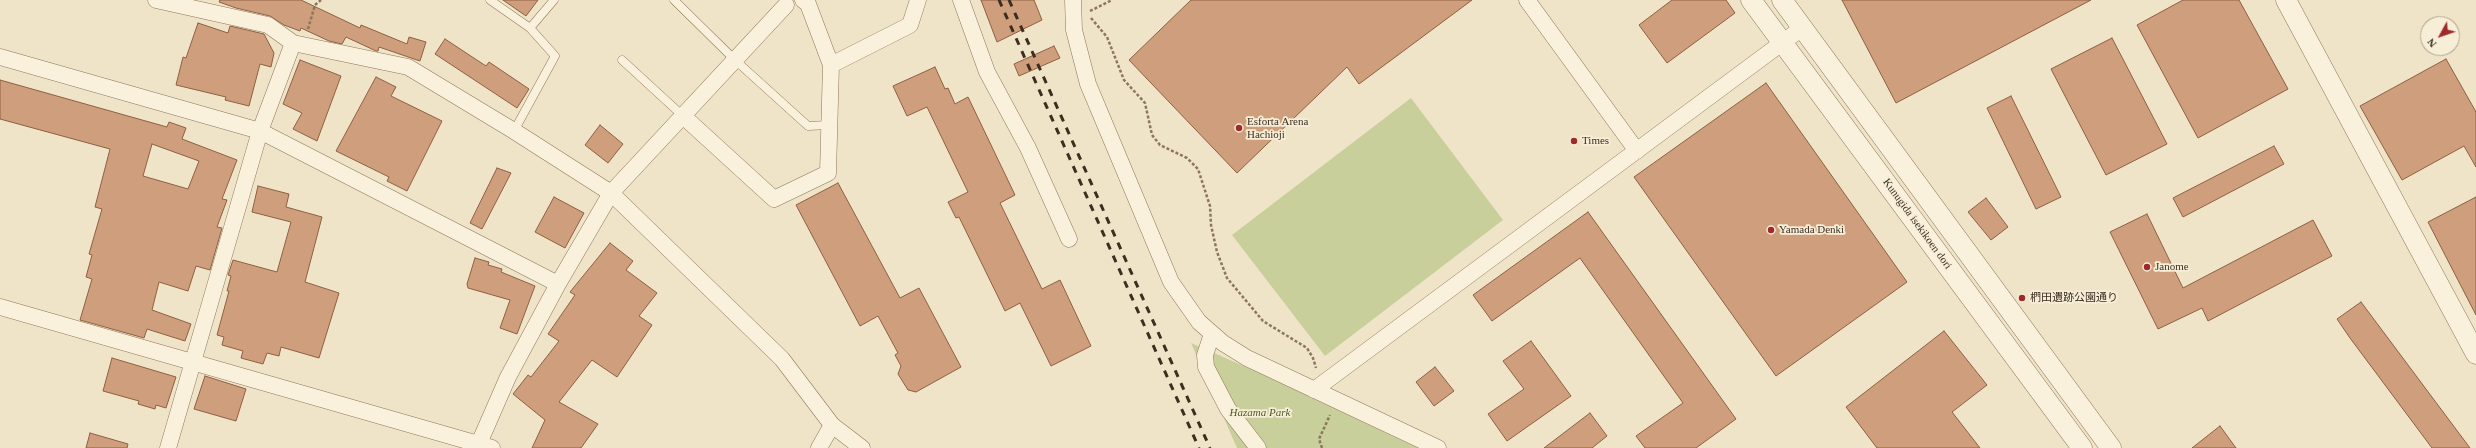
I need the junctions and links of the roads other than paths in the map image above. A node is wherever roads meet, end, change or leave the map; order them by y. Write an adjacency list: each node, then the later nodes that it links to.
1 (156, 0): 17 (street)
2 (490, 0): 14 (lane)
3 (554, 0): 14 (lane)
4 (674, 0): 20 (lane)
5 (804, 0): 21 (street)
6 (918, 0): 21 (street)
7 (961, 0): 28 (street)
8 (1527, 0): 26 (street)
9 (1751, 0): 16 (street, Kunugida isekikoen dori)
10 (1782, 0): 15 (street)
11 (2286, 0): 32 (street)
12 (1080, 4): 31 (street)
13 (786, 5): 20 (street)
14 (530, 28): 25 (lane)
15 (1802, 28): 16 (street); 43 (street)
16 (1783, 42): 26 (street); 42 (street, Kunugida isekikoen dori)
17 (298, 44): 24 (street); 25 (street)
18 (0, 57): 24 (street)
19 (622, 60): 22 (lane)
20 (735, 60): 22 (street); 23 (lane)
21 (831, 65): 23 (street)
22 (683, 116): 23 (street); 27 (street)
23 (830, 125)
24 (260, 131): 29 (street); 33 (street)
25 (514, 131): 27 (street)
26 (1637, 150): 34 (street)
27 (611, 193): 29 (street); 35 (street)
28 (1069, 239)
29 (558, 284): 36 (street)
30 (0, 307): 33 (street)
31 (1212, 334): 34 (street); 40 (street)
32 (2476, 354)
33 (193, 362): 36 (street); 37 (street)
34 (1314, 390): 41 (street)
35 (832, 425): 38 (street); 39 (street)
36 (482, 446)
37 (168, 448)
38 (819, 448)
39 (862, 448)
40 (1258, 448)
41 (1438, 448)
42 (2082, 448)
43 (2111, 448)

